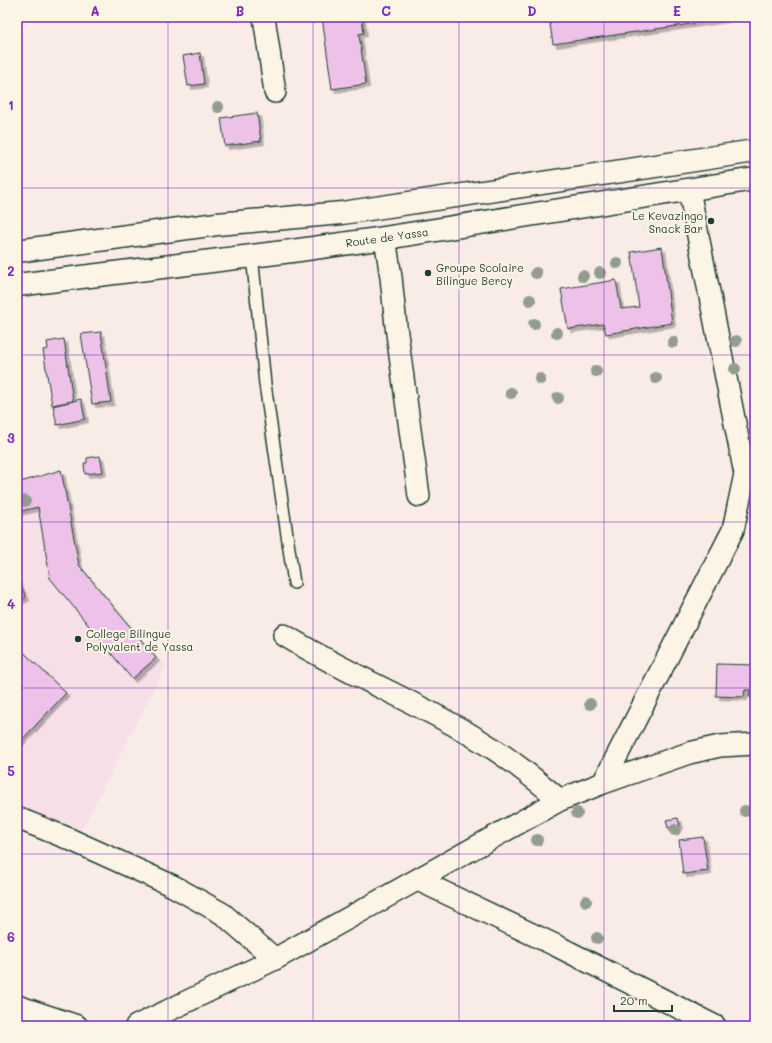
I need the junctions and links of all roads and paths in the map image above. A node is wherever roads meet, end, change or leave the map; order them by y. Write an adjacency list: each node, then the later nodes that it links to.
1 (264, 17): 2 (street)
2 (275, 92)
3 (755, 151): 6 (main road)
4 (755, 179): 5 (main road, Route de Yassa)
5 (688, 190): 7 (main road, Route de Yassa); 12 (street)
6 (291, 217): 8 (main road); 9 (main road)
7 (385, 238): 9 (main road, Route de Yassa); 13 (street)
8 (17, 251)
9 (292, 251): 10 (main road, Route de Yassa)
10 (252, 255): 11 (main road, Route de Yassa); 14 (lane)
11 (17, 285)
12 (750, 473): 17 (street)
13 (419, 496)
14 (294, 583)
15 (284, 635): 18 (street)
16 (755, 744): 17 (street)
17 (603, 783): 18 (street)
18 (560, 800): 20 (street)
19 (17, 818): 21 (street)
20 (418, 880): 21 (street); 25 (street)
21 (275, 959): 24 (street)
22 (17, 1006): 23 (street)
23 (77, 1026)
24 (136, 1026)
25 (715, 1026)

